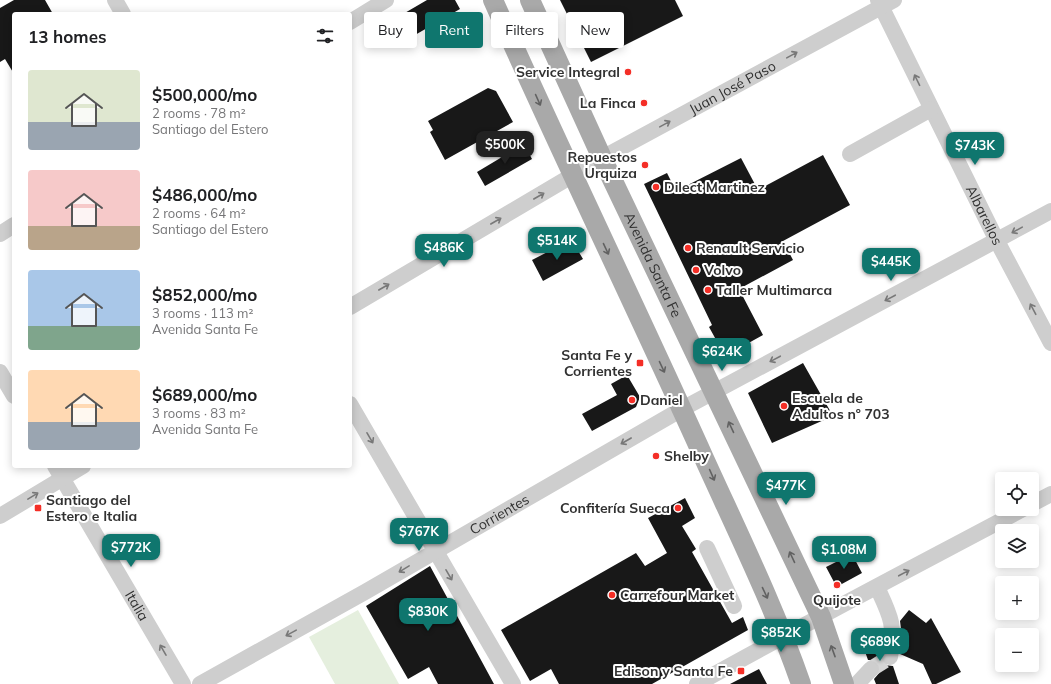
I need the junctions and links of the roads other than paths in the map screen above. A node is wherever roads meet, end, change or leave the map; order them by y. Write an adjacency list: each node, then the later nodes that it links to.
1 (115, 0): 6 (street)
2 (386, 0): 7 (street)
3 (493, 0): 11 (main road, one-way to 11)
4 (530, 0): 10 (main road, Avenida Santa Fe)
5 (884, 2): 8 (street, Albarellos, one-way to 5); 10 (street, Juan José Paso, one-way to 5)
6 (122, 12)
7 (352, 21)
8 (931, 108): 9 (street); 15 (street, Albarellos)
9 (850, 154)
10 (602, 158): 11 (street, Juan José Paso); 19 (main road, Avenida Santa Fe)
11 (572, 176): 16 (street, Juan José Paso, one-way to 11); 22 (main road, one-way to 22)
12 (1051, 211): 15 (street, Corrientes, one-way to 15)
13 (12, 226): 14 (street)
14 (0, 234)
15 (996, 241): 17 (street, Albarellos, one-way to 15); 19 (street, Corrientes, one-way to 19)
16 (352, 306)
17 (1051, 343)
18 (0, 372): 20 (street)
19 (714, 392): 22 (street, Corrientes); 33 (main road, Avenida Santa Fe, one-way to 19)
20 (12, 393)
21 (352, 408): 30 (street, one-way to 30)
22 (682, 409): 30 (street, Corrientes, one-way to 30); 34 (main road, one-way to 34)
23 (75, 468): 24 (street)
24 (59, 472): 27 (street, one-way to 24); 37 (street, Italia, one-way to 24)
25 (1051, 494): 26 (street)
26 (1039, 500)
27 (0, 516)
28 (1010, 516): 31 (street, one-way to 28)
29 (706, 548): 32 (street)
30 (434, 551): 38 (street, Corrientes, one-way to 38); 39 (street, one-way to 39)
31 (877, 587): 33 (street); 35 (street)
32 (734, 606)
33 (821, 618): 34 (street); 42 (main road, Avenida Santa Fe, one-way to 33)
34 (784, 634): 40 (street); 41 (main road)
35 (890, 657)
36 (871, 670): 43 (street)
37 (183, 684)
38 (200, 684)
39 (513, 684)
40 (697, 684)
41 (802, 684)
42 (844, 684)
43 (857, 684)

